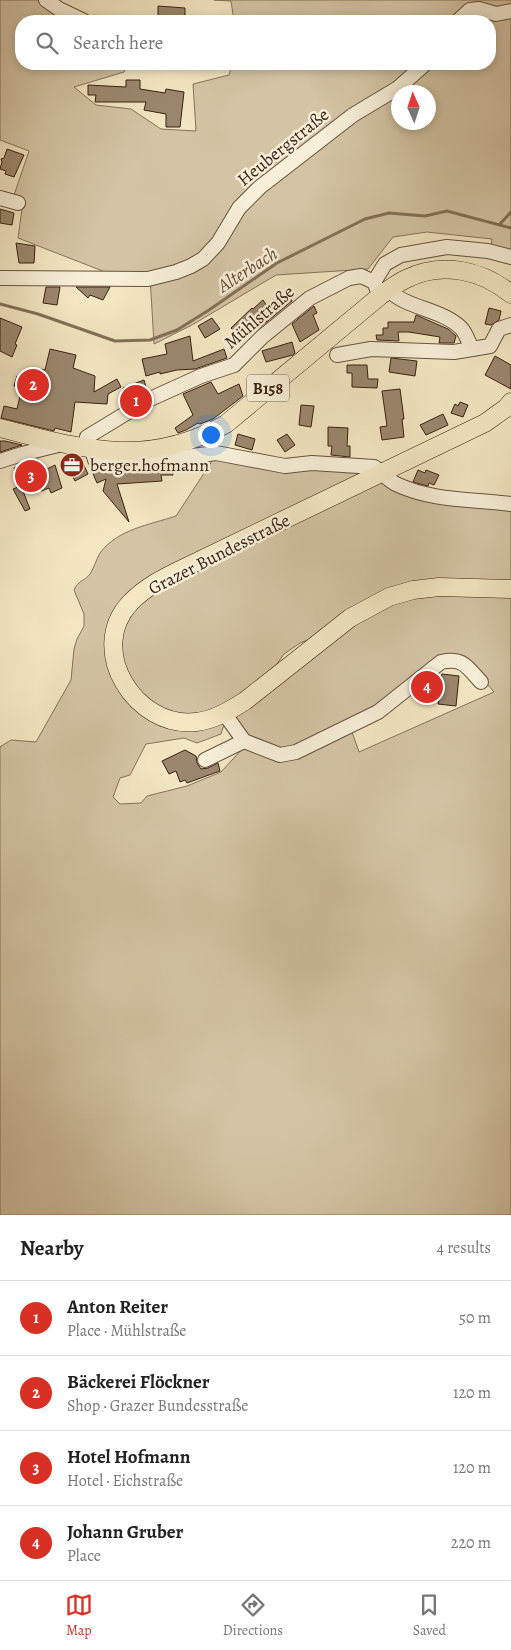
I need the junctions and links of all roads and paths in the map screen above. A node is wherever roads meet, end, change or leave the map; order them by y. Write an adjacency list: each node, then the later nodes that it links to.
1 (46, 0): 4 (street)
2 (484, 5): 3 (street); 5 (street); 6 (street)
3 (511, 11)
4 (72, 15)
5 (465, 15)
6 (474, 15)
7 (418, 70): 11 (street, Heubergstraße)
8 (0, 198): 9 (street)
9 (18, 203)
10 (511, 257): 12 (street)
11 (0, 278)
12 (381, 289): 13 (main road, B158); 15 (street, Mühlstraße); 20 (main road, B158); 20 (street, Mühlstraße)
13 (511, 294)
14 (511, 325): 15 (street)
15 (472, 349): 16 (street)
16 (338, 355)
17 (511, 402): 22 (main road, Grazer Bundesstraße)
18 (0, 428): 19 (main road, B158)
19 (64, 444): 20 (main road, B158); 21 (street)
20 (89, 449): 22 (street)
21 (0, 461)
22 (382, 472): 23 (street); 26 (main road, Grazer Bundesstraße)
23 (511, 504)
24 (511, 589): 26 (main road, Grazer Bundesstraße)
25 (480, 682): 27 (street)
26 (226, 713): 27 (street)
27 (244, 741): 28 (street)
28 (205, 760)

